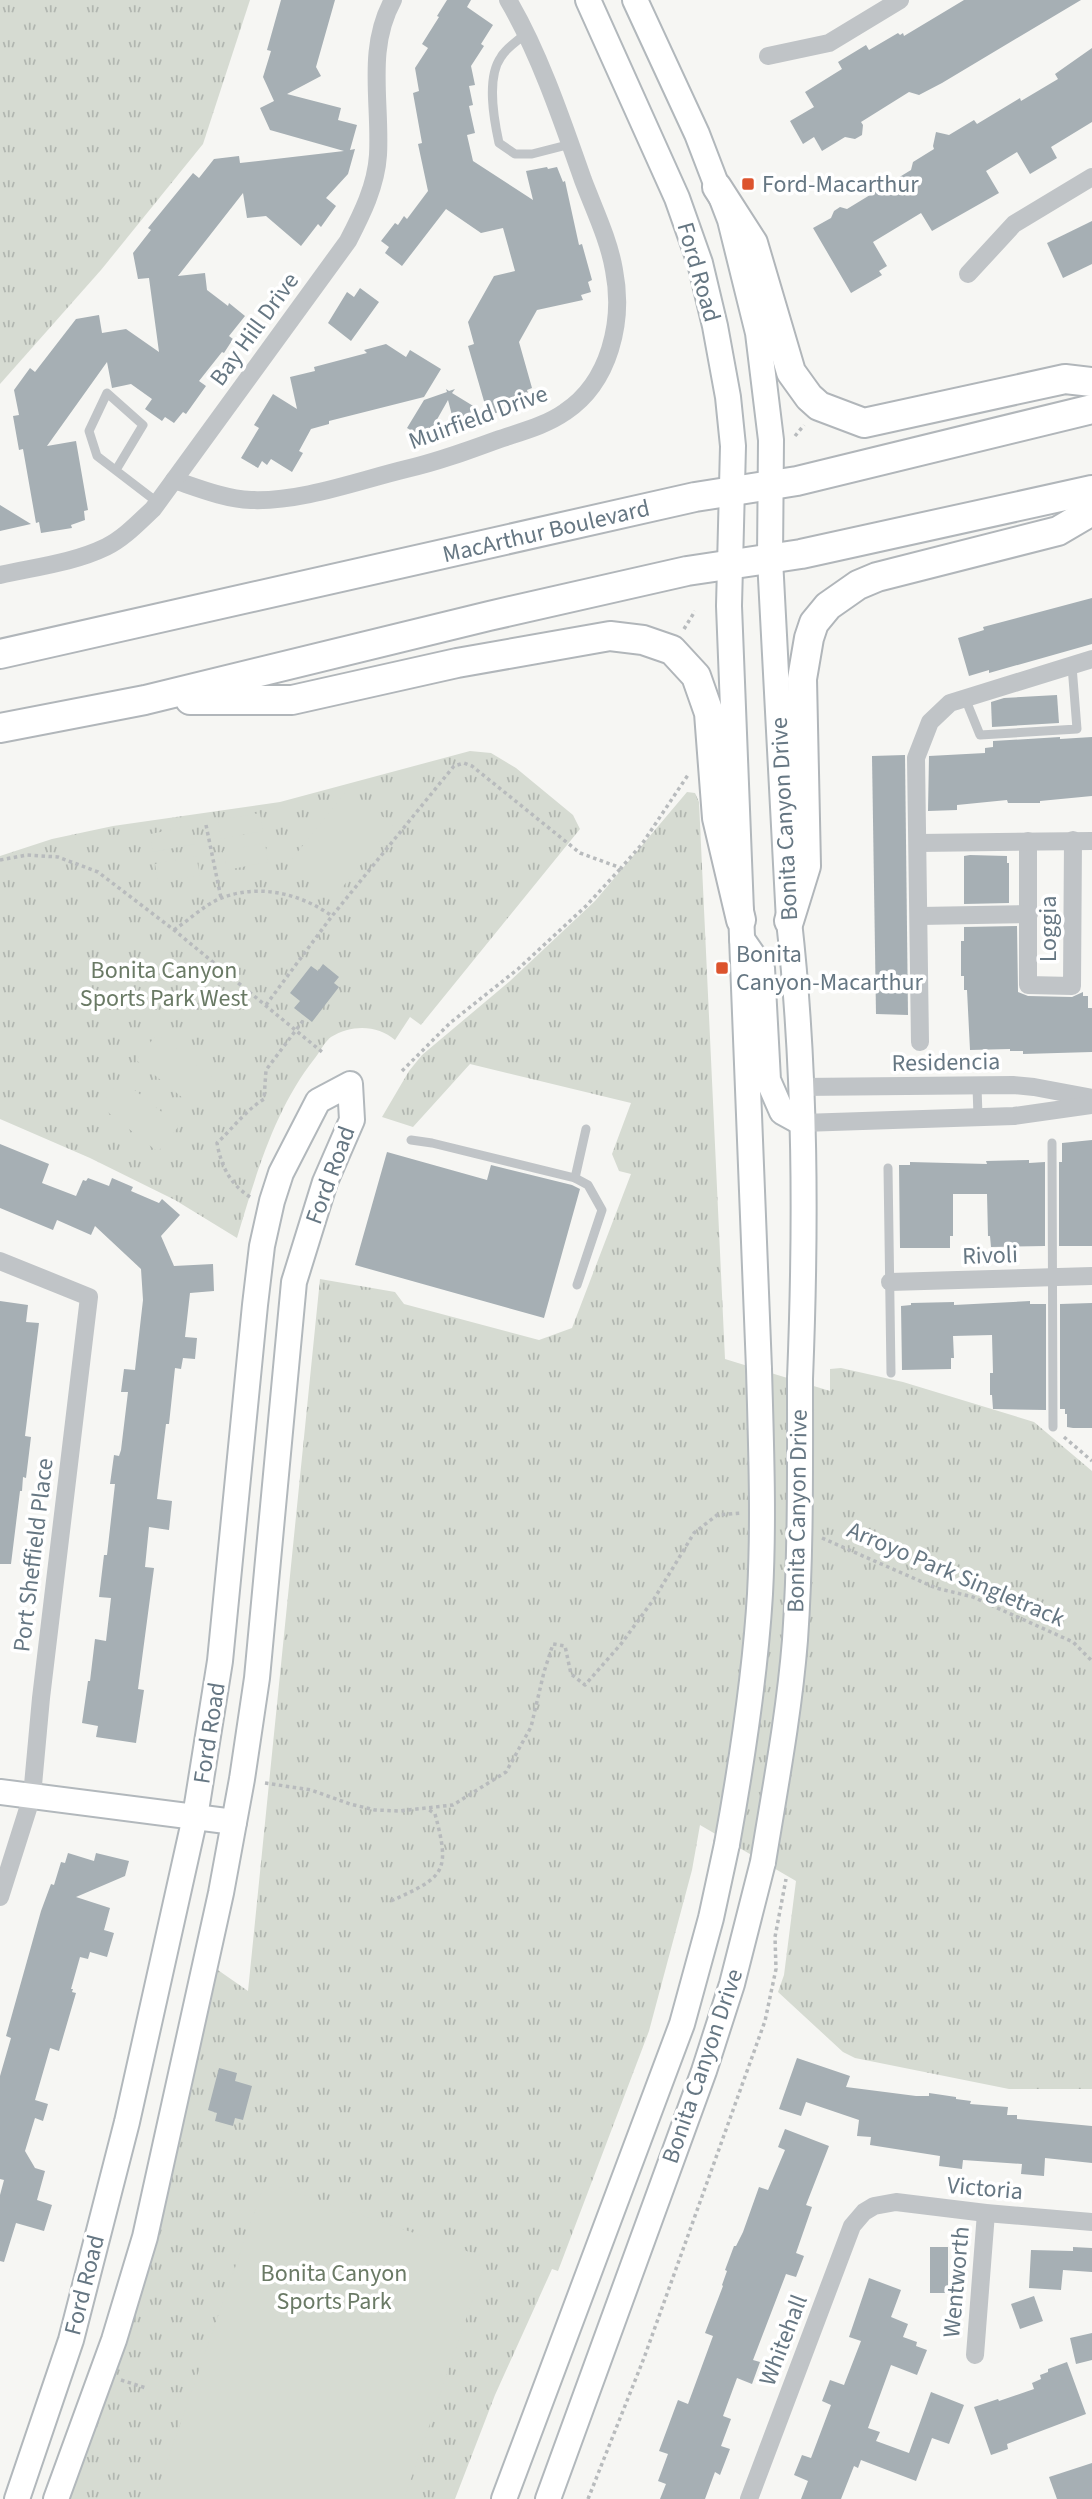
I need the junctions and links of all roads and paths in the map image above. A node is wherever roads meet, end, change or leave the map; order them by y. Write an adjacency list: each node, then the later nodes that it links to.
1 (393, 0): 15 (street, Bay Hill Drive)
2 (508, 0): 6 (street, Muirfield Drive)
3 (588, 0): 18 (main road, Ford Road)
4 (635, 0): 10 (main road, Ford Road)
5 (900, 0): 7 (street)
6 (525, 34): 8 (street, Muirfield Drive); 8 (lane)
7 (768, 56)
8 (571, 145): 15 (street, Muirfield Drive)
9 (1092, 177): 11 (street)
10 (717, 187): 12 (main road); 16 (main road, Ford Road)
11 (968, 274)
12 (1092, 382)
13 (1092, 409): 16 (main road, MacArthur Boulevard)
14 (116, 470): 14 (lane); 19 (lane)
15 (174, 480): 19 (street, Bay Hill Drive)
16 (770, 486): 18 (main road, MacArthur Boulevard); 21 (main road, Bonita Canyon Drive)
17 (1092, 490): 21 (main road)
18 (733, 491): 22 (main road, Ford Road); 26 (main road, MacArthur Boulevard)
19 (158, 502): 23 (street, Bay Hill Drive)
20 (1092, 511): 44 (main road)
21 (770, 559): 22 (main road); 44 (main road, Bonita Canyon Drive)
22 (731, 564): 30 (main road); 45 (main road, Bonita Canyon Drive)
23 (0, 575)
24 (695, 611): 25 (path)
25 (683, 631)
26 (0, 654)
27 (1092, 659): 28 (street)
28 (1072, 666): 29 (street); 29 (lane)
29 (965, 698): 37 (street)
30 (145, 700): 31 (main road); 45 (main road)
31 (0, 728)
32 (689, 774): 39 (path)
33 (206, 825): 40 (path)
34 (1028, 841): 35 (street); 37 (street); 41 (street, Loggia)
35 (1073, 841): 36 (street); 41 (street, Loggia)
36 (1092, 841)
37 (918, 843): 43 (street)
38 (0, 860): 46 (path)
39 (621, 868): 42 (path); 52 (path)
40 (221, 898): 42 (path); 46 (path)
41 (1029, 914): 43 (street, Loggia)
42 (332, 916): 47 (path)
43 (919, 916): 50 (street)
44 (789, 921): 53 (main road, Bonita Canyon Drive)
45 (741, 929): 58 (main road); 93 (main road, Bonita Canyon Drive, bridge)
46 (174, 930): 47 (path)
47 (265, 1006): 49 (path)
48 (305, 1018): 49 (path)
49 (296, 1030): 51 (path); 64 (path)
50 (920, 1042)
51 (322, 1052)
52 (402, 1071)
53 (800, 1087): 54 (street, Residencia); 58 (main road, Bonita Canyon Drive)
54 (977, 1087): 55 (street, Residencia); 57 (lane)
55 (1092, 1098)
56 (1092, 1105): 57 (street)
57 (978, 1116): 58 (street)
58 (802, 1123): 94 (main road, Bonita Canyon Drive, bridge)
59 (586, 1129): 63 (lane)
60 (411, 1140): 63 (lane)
61 (1052, 1143): 67 (lane)
62 (888, 1168): 68 (lane)
63 (575, 1178): 69 (lane)
64 (252, 1199)
65 (0, 1261): 78 (street, Port Sheffield Place)
66 (1092, 1276): 67 (street, Rivoli)
67 (1053, 1277): 68 (street, Rivoli); 71 (lane)
68 (890, 1282): 70 (lane)
69 (577, 1285)
70 (891, 1373)
71 (1053, 1427): 72 (path)
72 (1092, 1461)
73 (744, 1513): 79 (path)
74 (814, 1535): 75 (path, Arroyo Park Singletrack)
75 (1092, 1661)
76 (262, 1782): 79 (path)
77 (0, 1792): 78 (main road)
78 (33, 1796): 80 (main road); 83 (street, Port Sheffield Place)
79 (426, 1808): 84 (path)
80 (195, 1816): 81 (main road); 81 (main road, Ford Road); 91 (main road, Ford Road)
81 (234, 1822): 92 (main road, Ford Road)
82 (786, 1879): 95 (path)
83 (0, 1897)
84 (391, 1901)
85 (874, 2206): 86 (street, Victoria); 96 (street, Whitehall)
86 (986, 2213): 87 (street, Victoria); 88 (street, Wentworth)
87 (1092, 2222)
88 (975, 2355)
89 (119, 2379): 90 (path)
90 (146, 2388)
91 (17, 2499)
92 (56, 2499)
93 (504, 2499)
94 (548, 2499)
95 (588, 2499)
96 (749, 2499)

